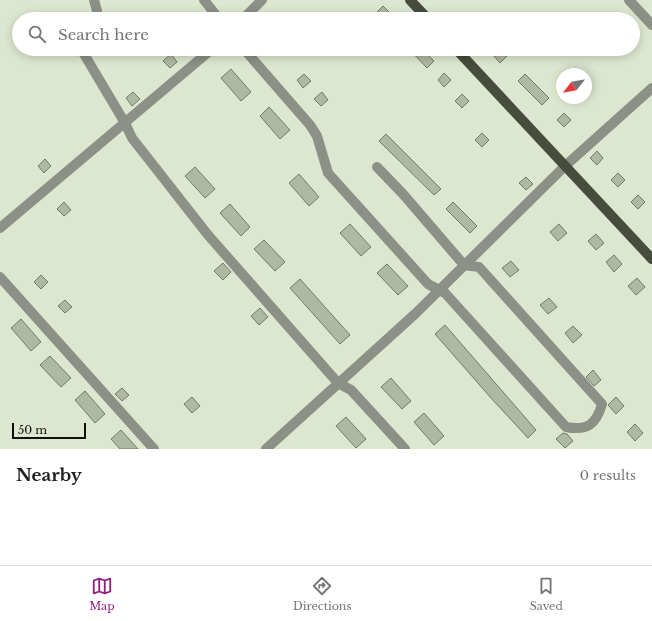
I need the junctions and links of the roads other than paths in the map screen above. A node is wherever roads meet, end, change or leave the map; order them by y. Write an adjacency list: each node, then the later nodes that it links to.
1 (94, 0): 6 (street)
2 (204, 0): 7 (street)
3 (262, 0): 8 (street)
4 (410, 0): 9 (main road)
5 (629, 0): 10 (street)
6 (97, 12)
7 (213, 12)
8 (250, 12)
9 (421, 12)
10 (652, 25)
11 (85, 56): 16 (street)
12 (204, 56): 16 (street)
13 (250, 56): 23 (street)
14 (463, 56): 17 (main road)
15 (652, 88): 17 (street)
16 (125, 123): 19 (street); 24 (street)
17 (565, 166): 20 (main road); 21 (street)
18 (377, 167): 21 (street)
19 (0, 228)
20 (652, 259)
21 (464, 265): 23 (street); 23 (street)
22 (0, 277): 25 (street)
23 (439, 290): 24 (street)
24 (338, 384): 26 (street); 27 (street)
25 (154, 449)
26 (266, 449)
27 (405, 449)

